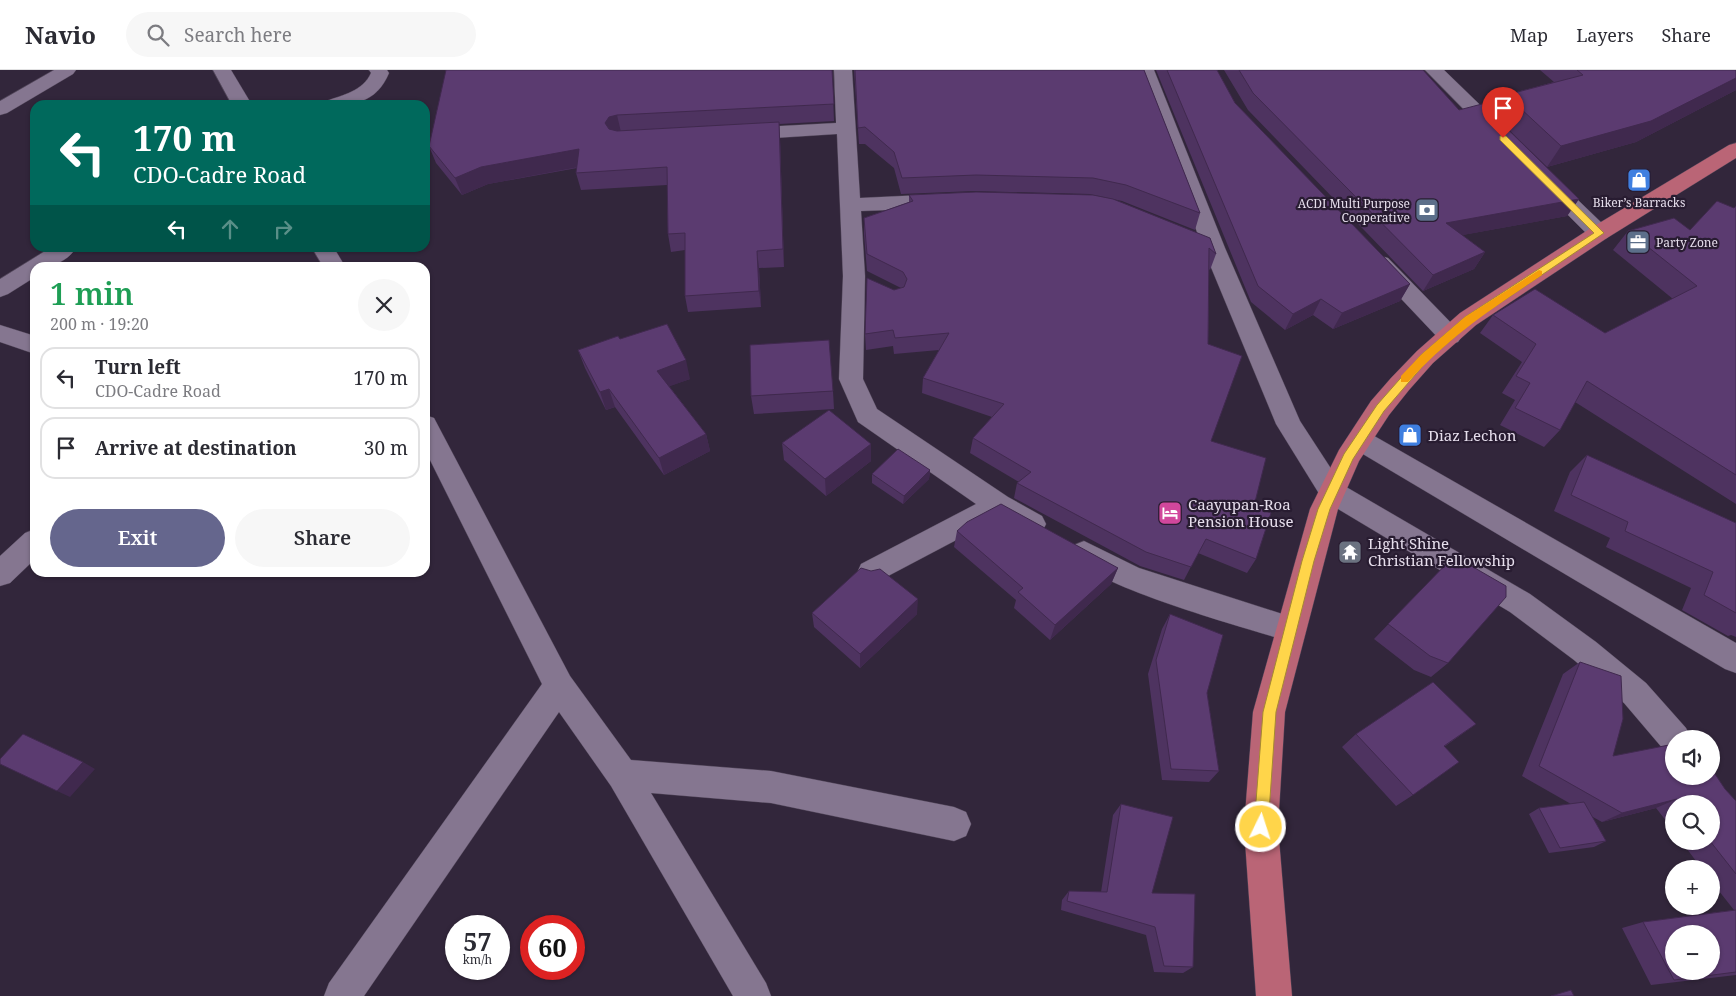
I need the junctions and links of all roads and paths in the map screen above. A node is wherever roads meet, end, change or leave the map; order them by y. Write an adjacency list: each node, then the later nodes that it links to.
1 (67, 70): 9 (street)
2 (222, 70): 7 (street)
3 (378, 70): 8 (street)
4 (843, 70): 10 (street)
5 (1145, 70): 19 (street)
6 (1434, 70): 12 (street)
7 (239, 100)
8 (348, 100)
9 (0, 109)
10 (846, 128): 11 (street); 16 (street)
11 (729, 134)
12 (1510, 145)
13 (1736, 149): 17 (main road)
14 (1530, 165): 17 (street)
15 (965, 201): 16 (street)
16 (851, 205): 24 (street)
17 (1599, 233): 28 (main road)
18 (1189, 237): 19 (street)
19 (1214, 248): 32 (street)
20 (1368, 250): 28 (street)
21 (58, 252): 22 (street)
22 (42, 262)
23 (30, 270): 26 (street)
24 (854, 276): 25 (street); 33 (street)
25 (878, 288)
26 (0, 289)
27 (0, 333): 29 (street)
28 (1450, 336): 31 (main road)
29 (30, 343)
30 (430, 435): 39 (street)
31 (1360, 440): 32 (main road); 38 (street)
32 (1332, 492): 37 (main road); 40 (street)
33 (998, 505): 35 (street); 37 (street)
34 (30, 546): 36 (street)
35 (871, 573)
36 (0, 574)
37 (1291, 629): 45 (main road)
38 (1736, 659)
39 (559, 686): 41 (street); 43 (street)
40 (1667, 730)
41 (622, 775): 42 (street); 44 (street)
42 (954, 824)
43 (342, 996)
44 (753, 996)
45 (1274, 996)

